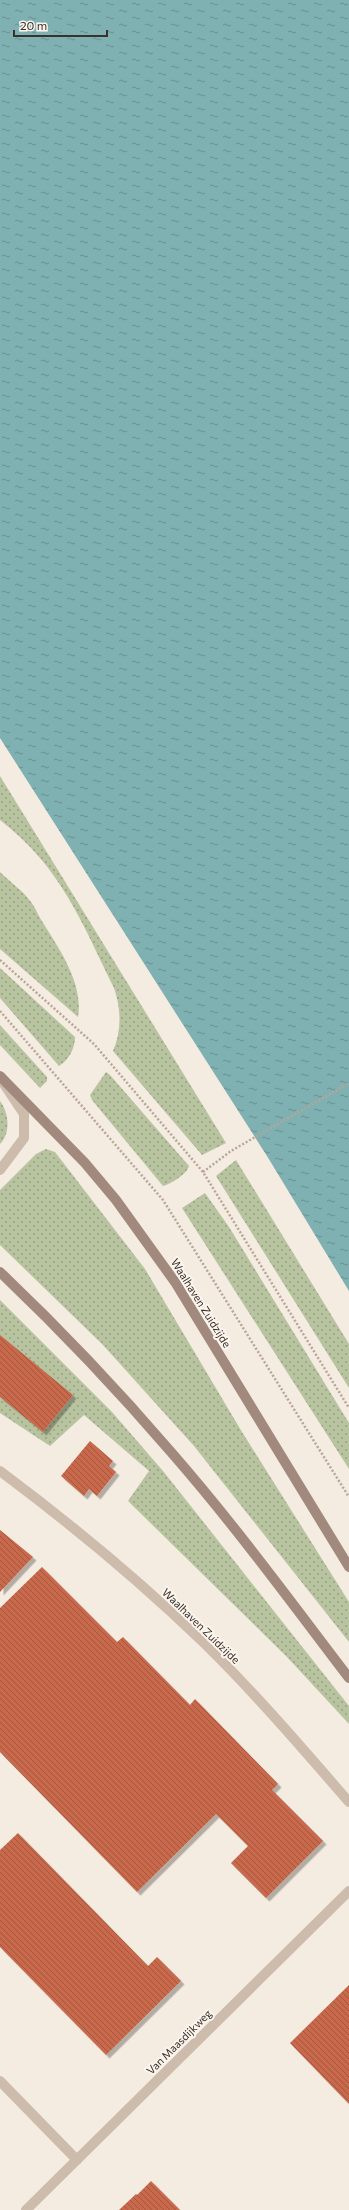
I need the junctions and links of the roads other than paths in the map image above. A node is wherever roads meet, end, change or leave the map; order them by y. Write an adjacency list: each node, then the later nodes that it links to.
1 (0, 1077): 2 (street, Waalhaven Zuidzijde); 5 (main road, Waalhaven Zuidzijde)
2 (0, 1170)
3 (0, 1272): 6 (main road)
4 (0, 1471): 7 (street, Waalhaven Zuidzijde)
5 (349, 1567)
6 (349, 1678)
7 (349, 1802)
8 (349, 1892): 10 (street, Van Maasdijkweg)
9 (0, 2081): 10 (street)
10 (77, 2160): 11 (street, Van Maasdijkweg)
11 (26, 2210)

